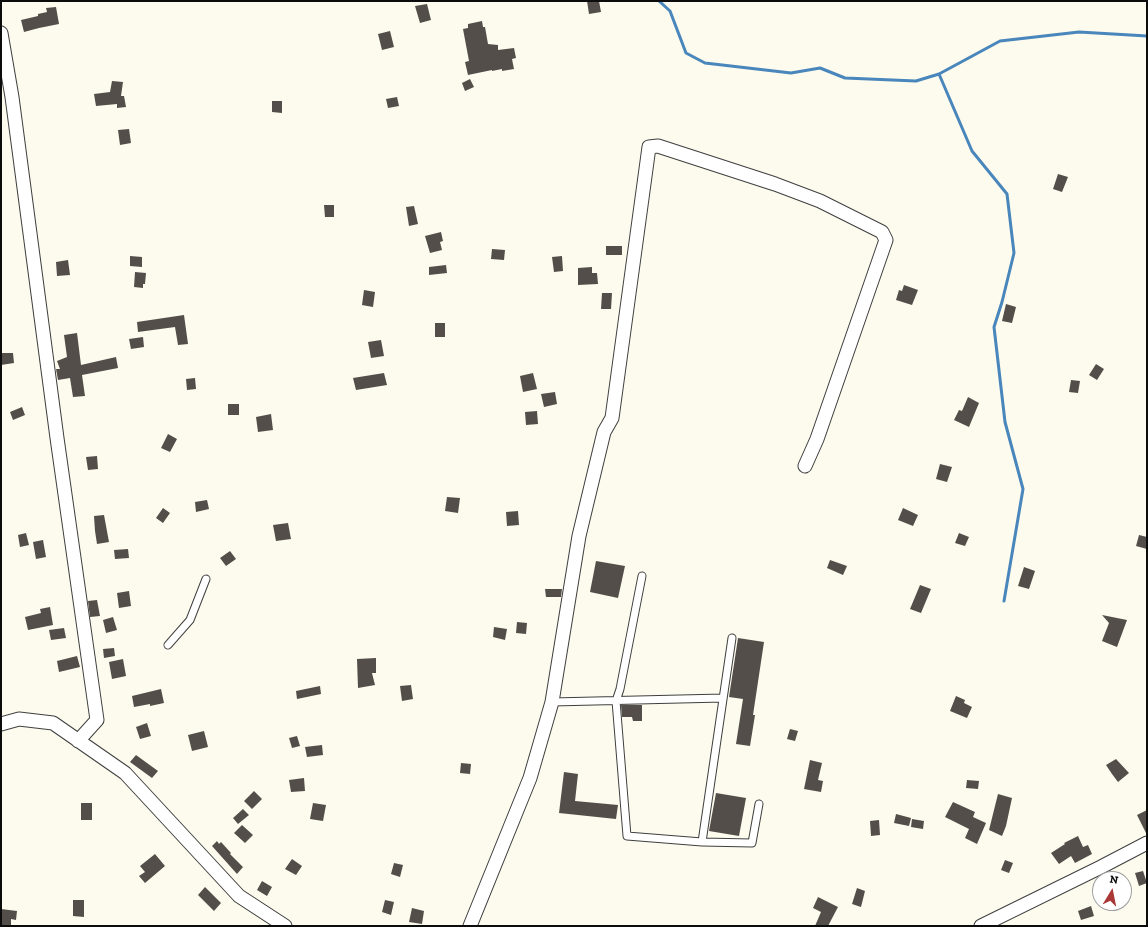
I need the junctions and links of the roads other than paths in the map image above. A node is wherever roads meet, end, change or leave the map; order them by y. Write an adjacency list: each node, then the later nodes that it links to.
1 (1, 33): 11 (street)
2 (805, 466): 9 (street)
3 (642, 576): 8 (lane)
4 (206, 579): 6 (lane)
5 (732, 638): 7 (lane)
6 (168, 644)
7 (723, 698): 8 (lane); 13 (lane)
8 (616, 700): 9 (lane); 13 (lane)
9 (552, 702): 16 (street)
10 (1, 724): 11 (street)
11 (78, 741): 15 (street)
12 (759, 804): 13 (lane)
13 (702, 842)
14 (1147, 843): 17 (street)
15 (285, 926)
16 (470, 926)
17 (981, 926)

